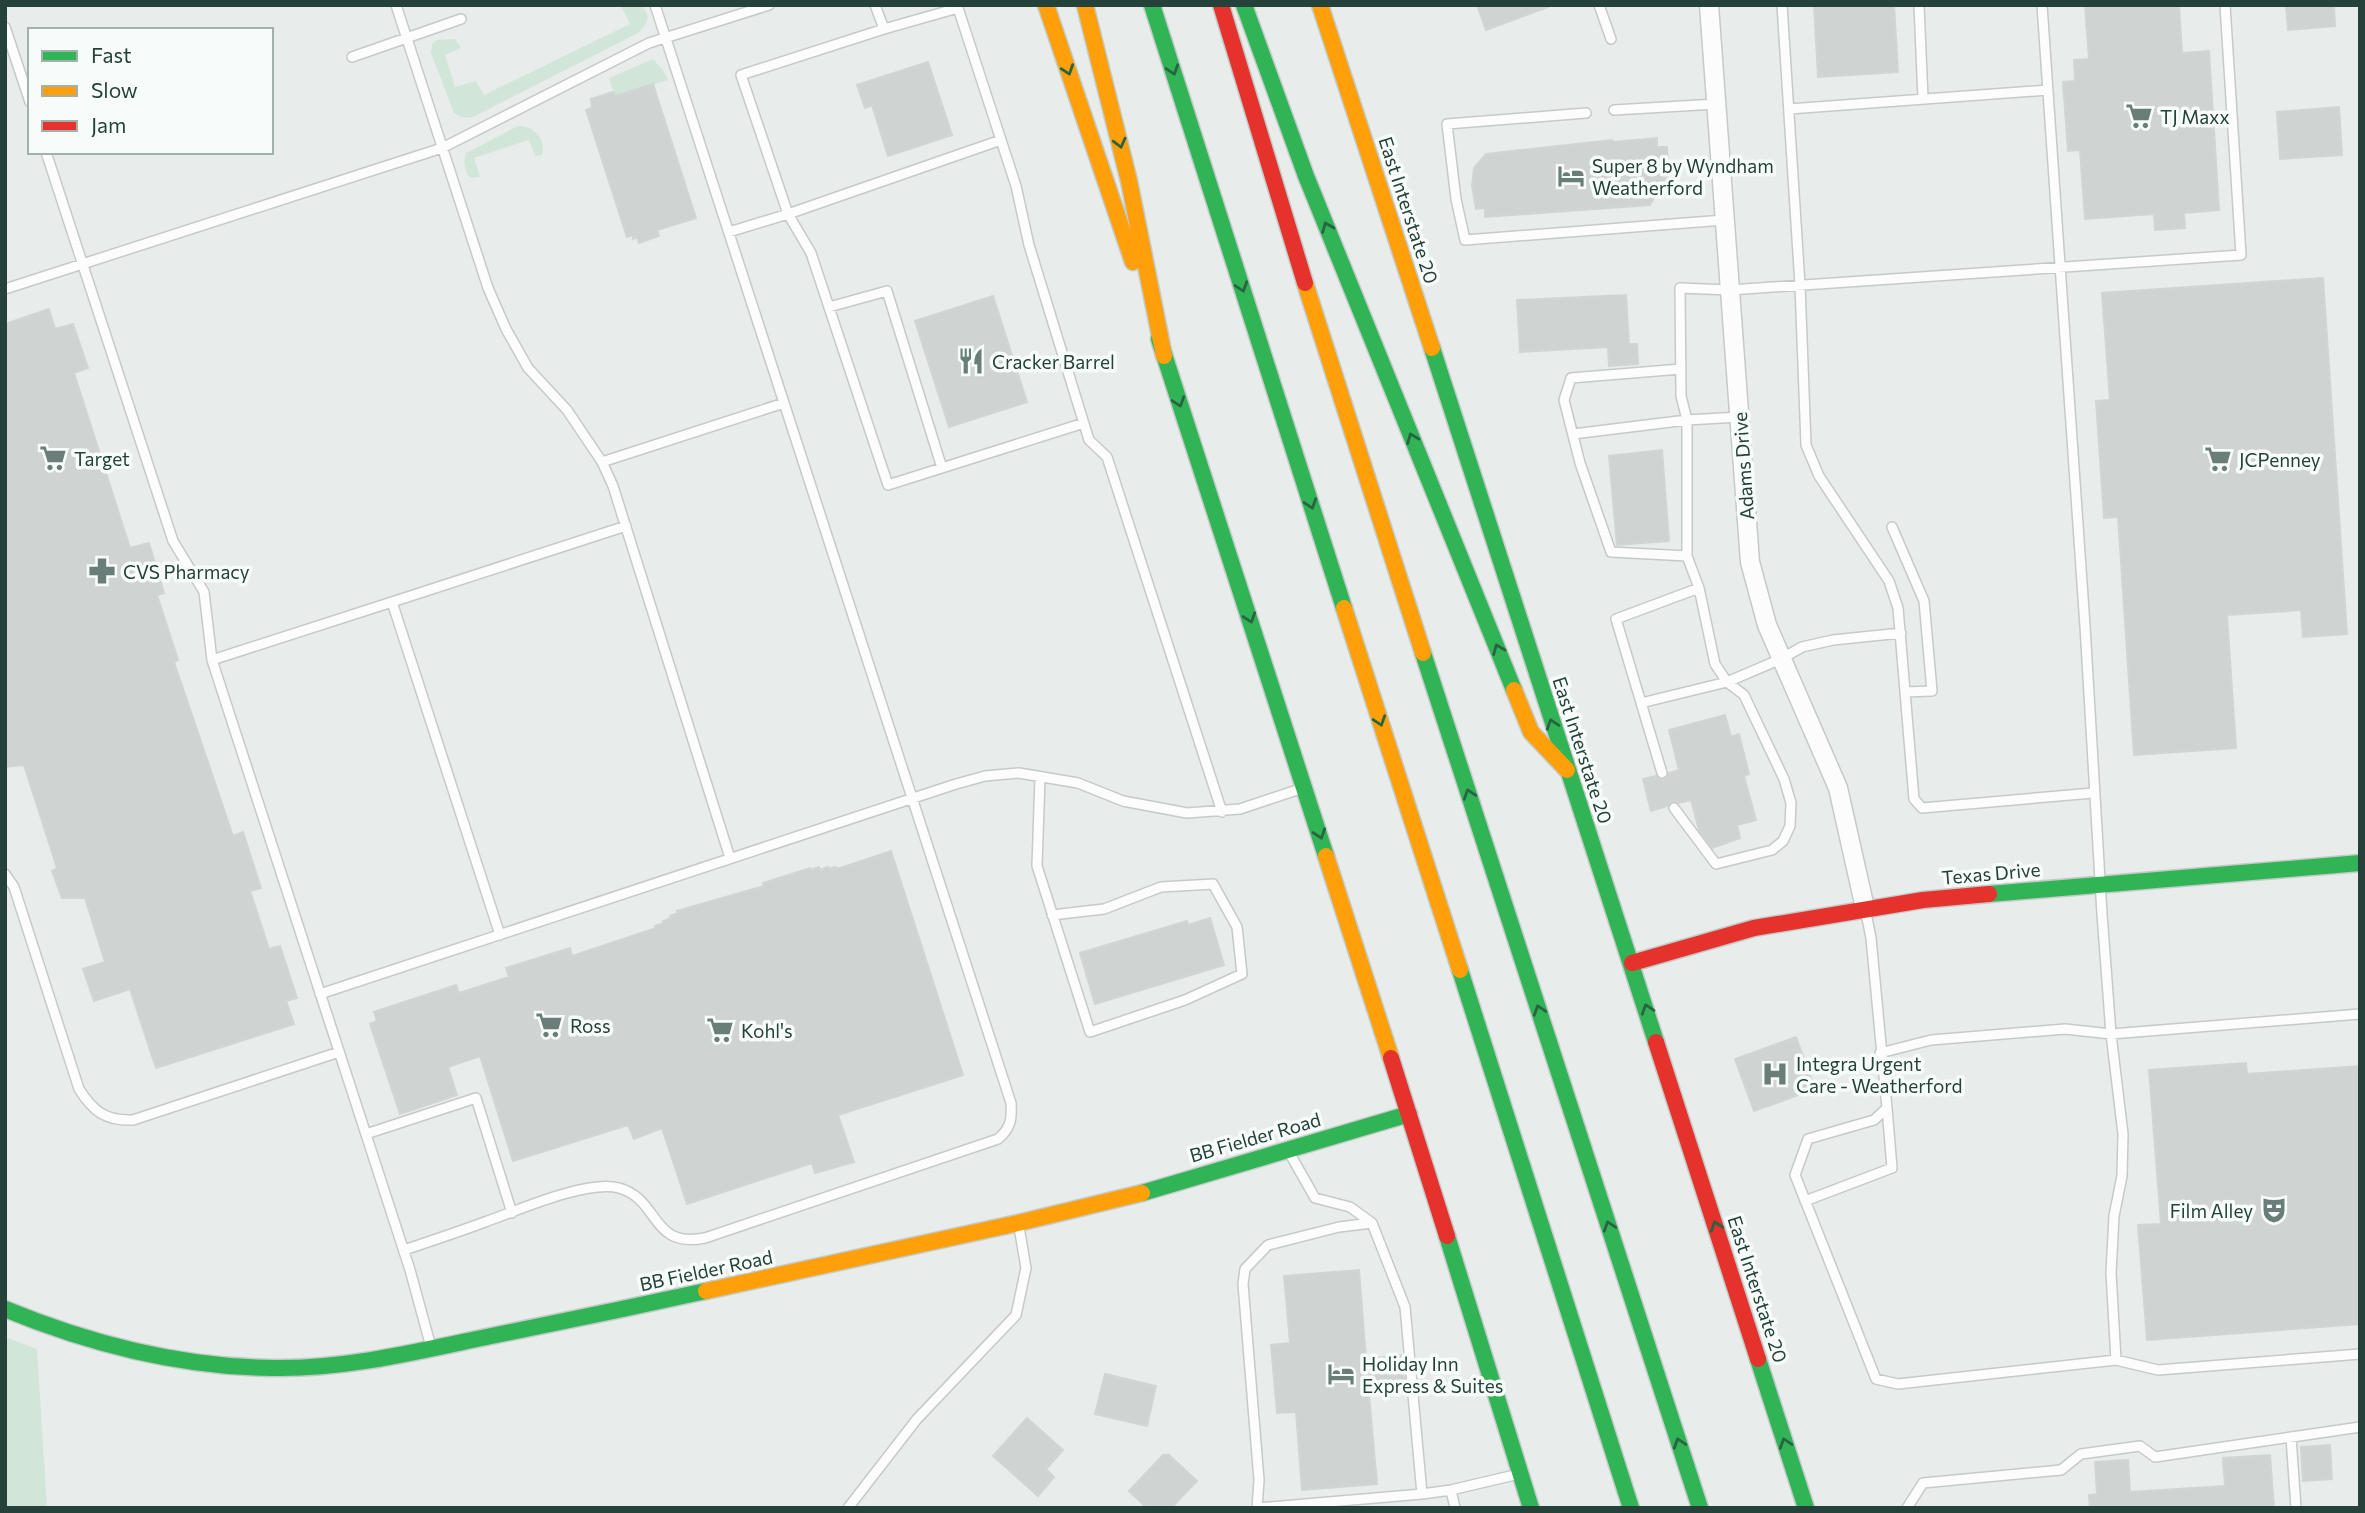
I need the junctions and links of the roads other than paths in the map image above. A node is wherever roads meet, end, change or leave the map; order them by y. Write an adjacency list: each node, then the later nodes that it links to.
1 (396, 5): 21 (lane)
2 (655, 5): 22 (lane)
3 (769, 5): 17 (lane)
4 (875, 5): 20 (lane)
5 (1046, 5): 44 (main road, one-way to 44)
6 (1085, 5): 44 (main road, one-way to 44)
7 (1152, 5): 107 (main road, one-way to 107)
8 (1221, 5): 108 (main road, one-way to 8)
9 (1244, 5): 64 (main road, one-way to 9)
10 (1320, 5): 64 (main road, East Interstate 20, one-way to 10)
11 (1599, 5): 23 (lane)
12 (1709, 5): 28 (street, Adams Drive)
13 (1782, 5): 29 (lane)
14 (1919, 5): 27 (lane)
15 (2042, 5): 25 (lane)
16 (2225, 5): 39 (lane)
17 (751, 8): 22 (lane)
18 (461, 19): 21 (lane)
19 (5, 27): 26 (lane)
20 (884, 29): 32 (lane); 35 (lane)
21 (406, 38): 24 (lane); 33 (lane)
22 (666, 38): 33 (lane); 37 (lane)
23 (1611, 39)
24 (352, 57)
25 (2048, 90): 27 (lane); 39 (lane)
26 (28, 96)
27 (1923, 99): 29 (lane)
28 (1716, 104): 30 (lane); 36 (street, Adams Drive)
29 (1789, 109): 40 (lane)
30 (1614, 110)
31 (1586, 113): 36 (lane)
32 (1001, 141): 35 (lane); 49 (lane)
33 (442, 148): 38 (lane); 51 (lane)
34 (47, 154): 38 (lane)
35 (788, 214): 37 (lane); 43 (lane)
36 (1724, 220): 42 (street, Adams Drive)
37 (729, 232): 46 (lane)
38 (83, 265): 41 (lane); 60 (lane)
39 (2060, 267): 40 (lane); 68 (lane)
40 (1800, 285): 42 (lane); 58 (lane)
41 (5, 289)
42 (1730, 290): 45 (lane); 47 (street, Adams Drive)
43 (829, 307): 52 (lane); 52 (lane)
44 (1164, 356): 67 (main road, one-way to 67)
45 (1681, 369): 48 (lane); 50 (lane)
46 (784, 403): 51 (lane); 69 (lane)
47 (1739, 417): 48 (lane); 59 (street, Adams Drive)
48 (1687, 420): 50 (lane); 55 (lane)
49 (1084, 423): 52 (lane); 71 (lane)
50 (1573, 434): 55 (lane)
51 (603, 462): 53 (lane)
52 (942, 468)
53 (626, 526): 57 (lane); 72 (lane)
54 (1892, 527): 62 (lane)
55 (1687, 556): 56 (lane)
56 (1699, 588): 61 (lane); 63 (lane)
57 (392, 602): 60 (lane); 78 (lane)
58 (1901, 633): 59 (lane); 62 (lane)
59 (1781, 659): 61 (lane); 76 (street, Adams Drive)
60 (212, 660): 80 (lane)
61 (1727, 682): 63 (lane); 70 (lane)
62 (1905, 692): 68 (lane)
63 (1641, 703): 65 (lane)
64 (1567, 770): 79 (main road, East Interstate 20)
65 (1662, 773)
66 (1040, 778): 69 (lane); 71 (lane); 77 (lane)
67 (1305, 788): 71 (lane); 86 (main road, one-way to 86)
68 (2093, 793): 75 (lane)
69 (912, 798): 72 (lane); 90 (lane)
70 (1674, 808)
71 (1222, 812)
72 (730, 858): 78 (lane)
73 (2360, 863): 75 (main road, Texas Drive)
74 (5, 874): 83 (lane)
75 (2100, 884): 76 (main road, Texas Drive); 82 (lane)
76 (1865, 908): 79 (main road, Texas Drive); 84 (lane)
77 (1052, 915): 77 (lane)
78 (500, 934): 80 (lane)
79 (1632, 963): 109 (main road, East Interstate 20, one-way to 79)
80 (320, 994): 83 (lane)
81 (2360, 1014): 82 (lane)
82 (2111, 1034): 84 (lane); 97 (lane)
83 (339, 1052): 87 (lane)
84 (1880, 1053): 85 (lane)
85 (1887, 1108): 89 (lane); 89 (lane)
86 (1409, 1114): 88 (main road, BB Fielder Road); 100 (main road)
87 (366, 1134): 90 (lane); 93 (lane)
88 (1287, 1149): 91 (main road, BB Fielder Road); 92 (lane)
89 (1805, 1201): 97 (lane)
90 (512, 1213): 93 (lane)
91 (1018, 1222): 95 (main road, BB Fielder Road); 103 (lane)
92 (1372, 1223): 102 (lane); 104 (lane)
93 (404, 1250): 95 (lane)
94 (5, 1309): 95 (main road, BB Fielder Road)
95 (432, 1349)
96 (2360, 1354): 97 (lane)
97 (2116, 1360)
98 (2360, 1427): 99 (lane)
99 (2291, 1437): 110 (lane); 111 (lane)
100 (1520, 1474): 101 (lane); 106 (main road)
101 (1451, 1490): 102 (lane); 105 (lane)
102 (1422, 1494): 104 (lane)
103 (848, 1508)
104 (1257, 1508)
105 (1455, 1508)
106 (1531, 1508)
107 (1631, 1508)
108 (1700, 1508)
109 (1806, 1508)
110 (1907, 1508)
111 (2296, 1508)

